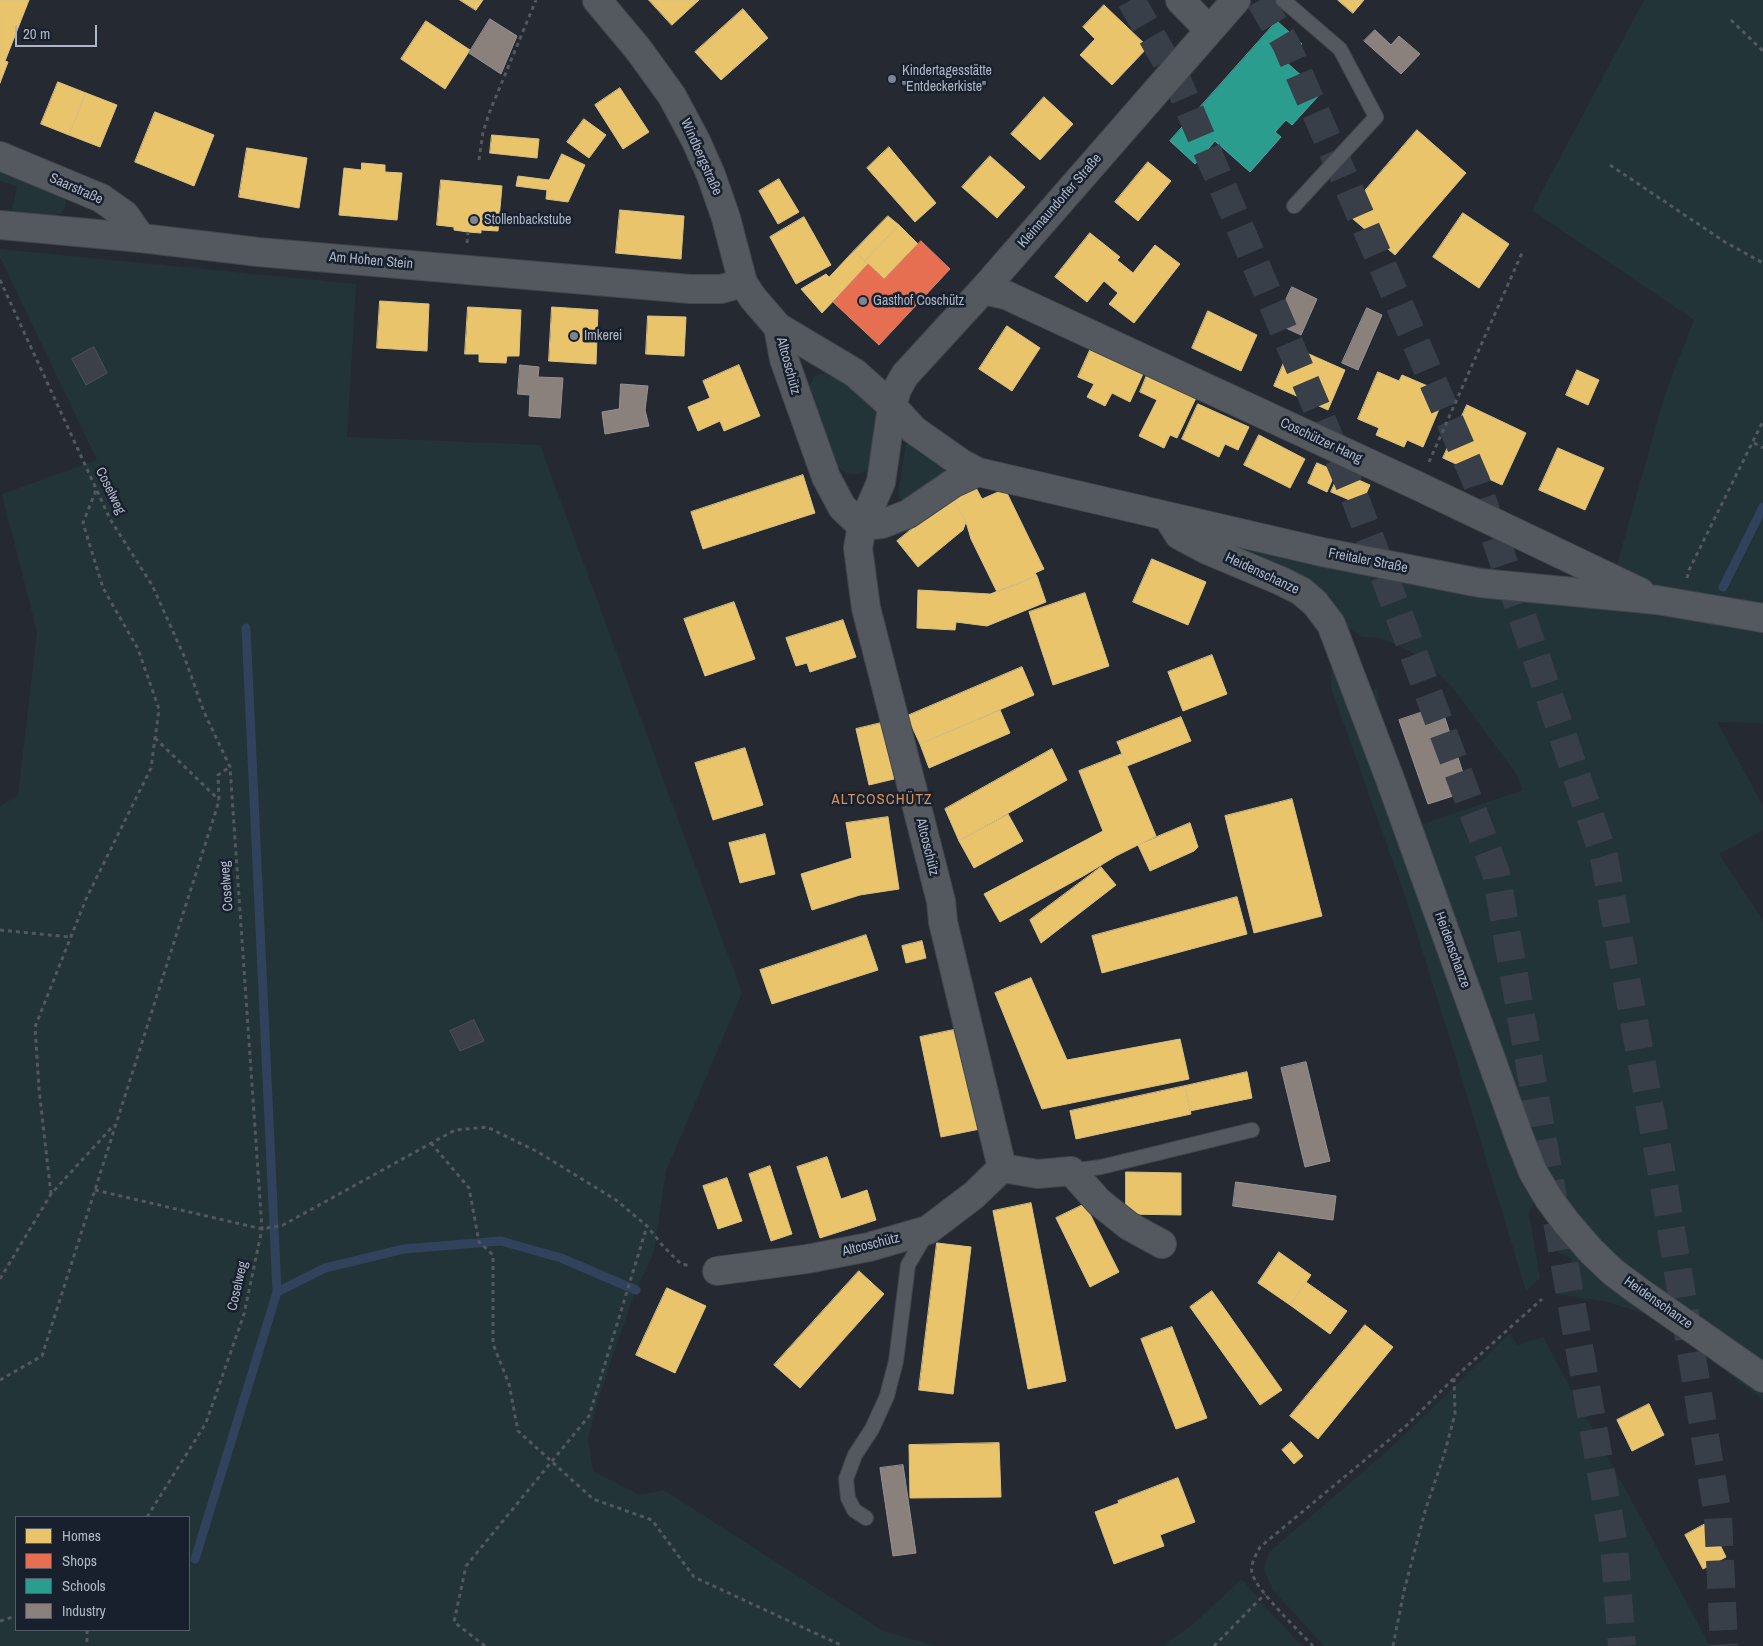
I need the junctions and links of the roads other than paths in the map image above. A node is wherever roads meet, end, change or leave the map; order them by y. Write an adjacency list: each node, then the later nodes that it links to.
1 (597, 0): 10 (street, Windbergstraße)
2 (1180, 0): 5 (street)
3 (1236, 0): 5 (street, Kleinnaundorfer Straße)
4 (1283, 0): 7 (lane)
5 (1209, 30): 11 (street, Kleinnaundorfer Straße)
6 (0, 156): 9 (street, Saarstraße)
7 (1294, 206)
8 (0, 225): 9 (street, Am Hohen Stein)
9 (141, 238): 10 (street, Am Hohen Stein)
10 (743, 283): 12 (street, Windbergstraße)
11 (983, 290): 13 (street, Kleinnaundorfer Straße); 17 (street, Coschützer Hang)
12 (778, 327): 13 (street, Altcoschütz); 16 (street, Altcoschütz)
13 (892, 406): 14 (street, Altcoschütz); 16 (street, Altcoschütz)
14 (978, 472): 15 (street, Freitaler Straße); 16 (street)
15 (1167, 516): 17 (street, Freitaler Straße); 25 (street, Heidenschanze)
16 (862, 526): 20 (street, Altcoschütz)
17 (1657, 600): 18 (street, Freitaler Straße)
18 (1763, 618)
19 (1252, 1130): 21 (lane)
20 (1002, 1168): 21 (street); 22 (street, Altcoschütz)
21 (1071, 1171): 23 (street)
22 (928, 1230): 24 (street, Altcoschütz); 26 (lane)
23 (1162, 1244)
24 (718, 1271)
25 (1763, 1378)
26 (866, 1518)

